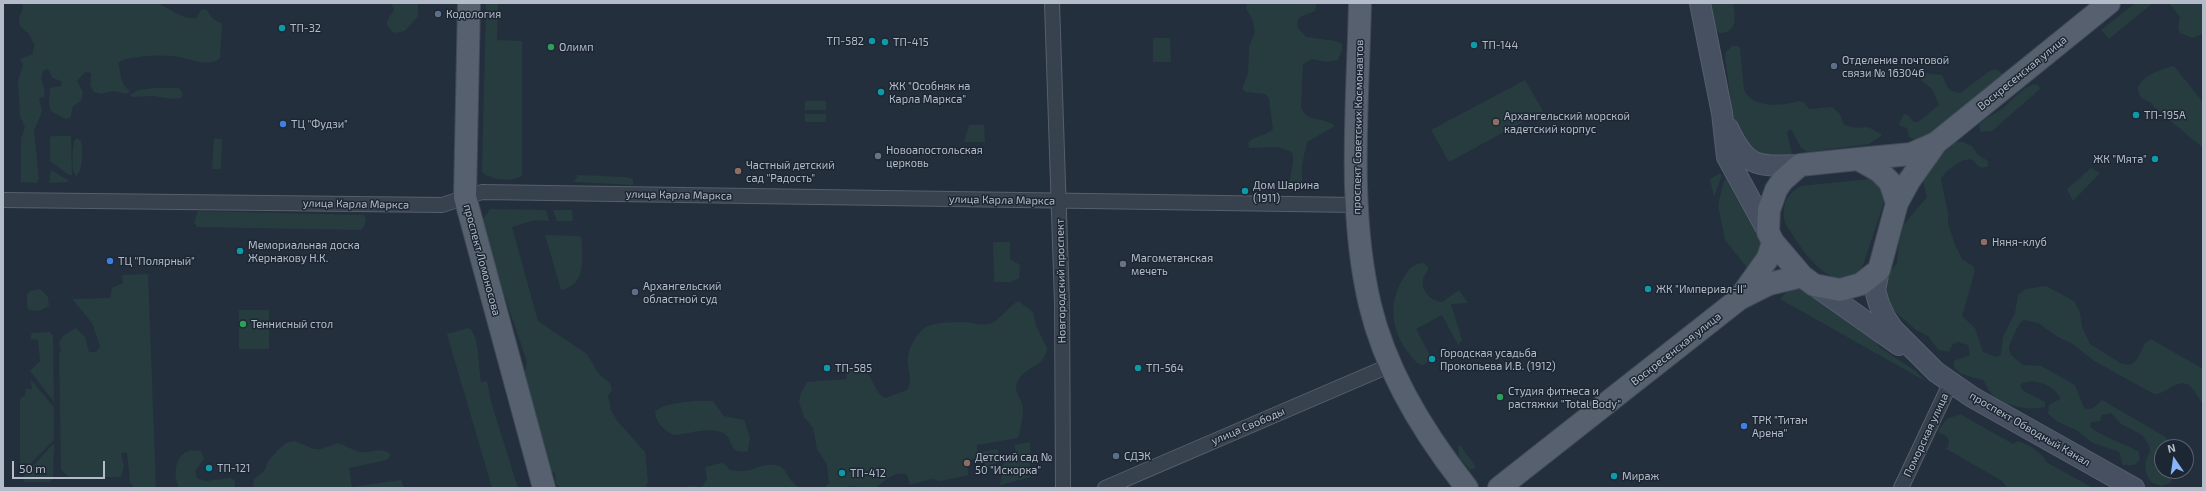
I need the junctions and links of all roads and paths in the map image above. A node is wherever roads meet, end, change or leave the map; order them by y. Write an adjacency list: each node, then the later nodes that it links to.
1 (469, 3): 10 (main road, проспект Ломоносова)
2 (1052, 3): 12 (street, Новгородский проспект)
3 (1360, 3): 14 (main road, проспект Советских Космонавтов)
4 (1700, 3): 6 (main road)
5 (2109, 3): 7 (main road, Воскресенская улица)
6 (1722, 113): 9 (main road); 15 (main road)
7 (1936, 143): 8 (main road, Воскресенская улица); 13 (main road, Воскресенская улица)
8 (1858, 159): 9 (main road); 13 (main road)
9 (1800, 165): 15 (main road)
10 (465, 198): 11 (street, улица Карла Маркса); 12 (street, улица Карла Маркса); 22 (main road, проспект Ломоносова)
11 (3, 200)
12 (1059, 201): 14 (street, улица Карла Маркса); 23 (street, Новгородский проспект)
13 (1897, 202): 16 (main road)
14 (1356, 205): 19 (main road, проспект Советских Космонавтов)
15 (1771, 237): 17 (main road); 18 (main road, Воскресенская улица)
16 (1879, 270): 17 (main road); 20 (main road, проспект Обводный Канал)
17 (1808, 281): 18 (main road, Воскресенская улица); 20 (main road, проспект Обводный Канал)
18 (1739, 299): 26 (main road, Воскресенская улица)
19 (1390, 365): 24 (street, улица Свободы); 25 (main road, проспект Советских Космонавтов)
20 (1930, 366): 21 (main road, проспект Обводный Канал)
21 (1951, 382): 27 (street, Поморская улица); 28 (main road, проспект Обводный Канал)
22 (544, 488)
23 (1063, 488)
24 (1105, 488)
25 (1467, 488)
26 (1499, 488)
27 (1901, 488)
28 (2134, 488)

